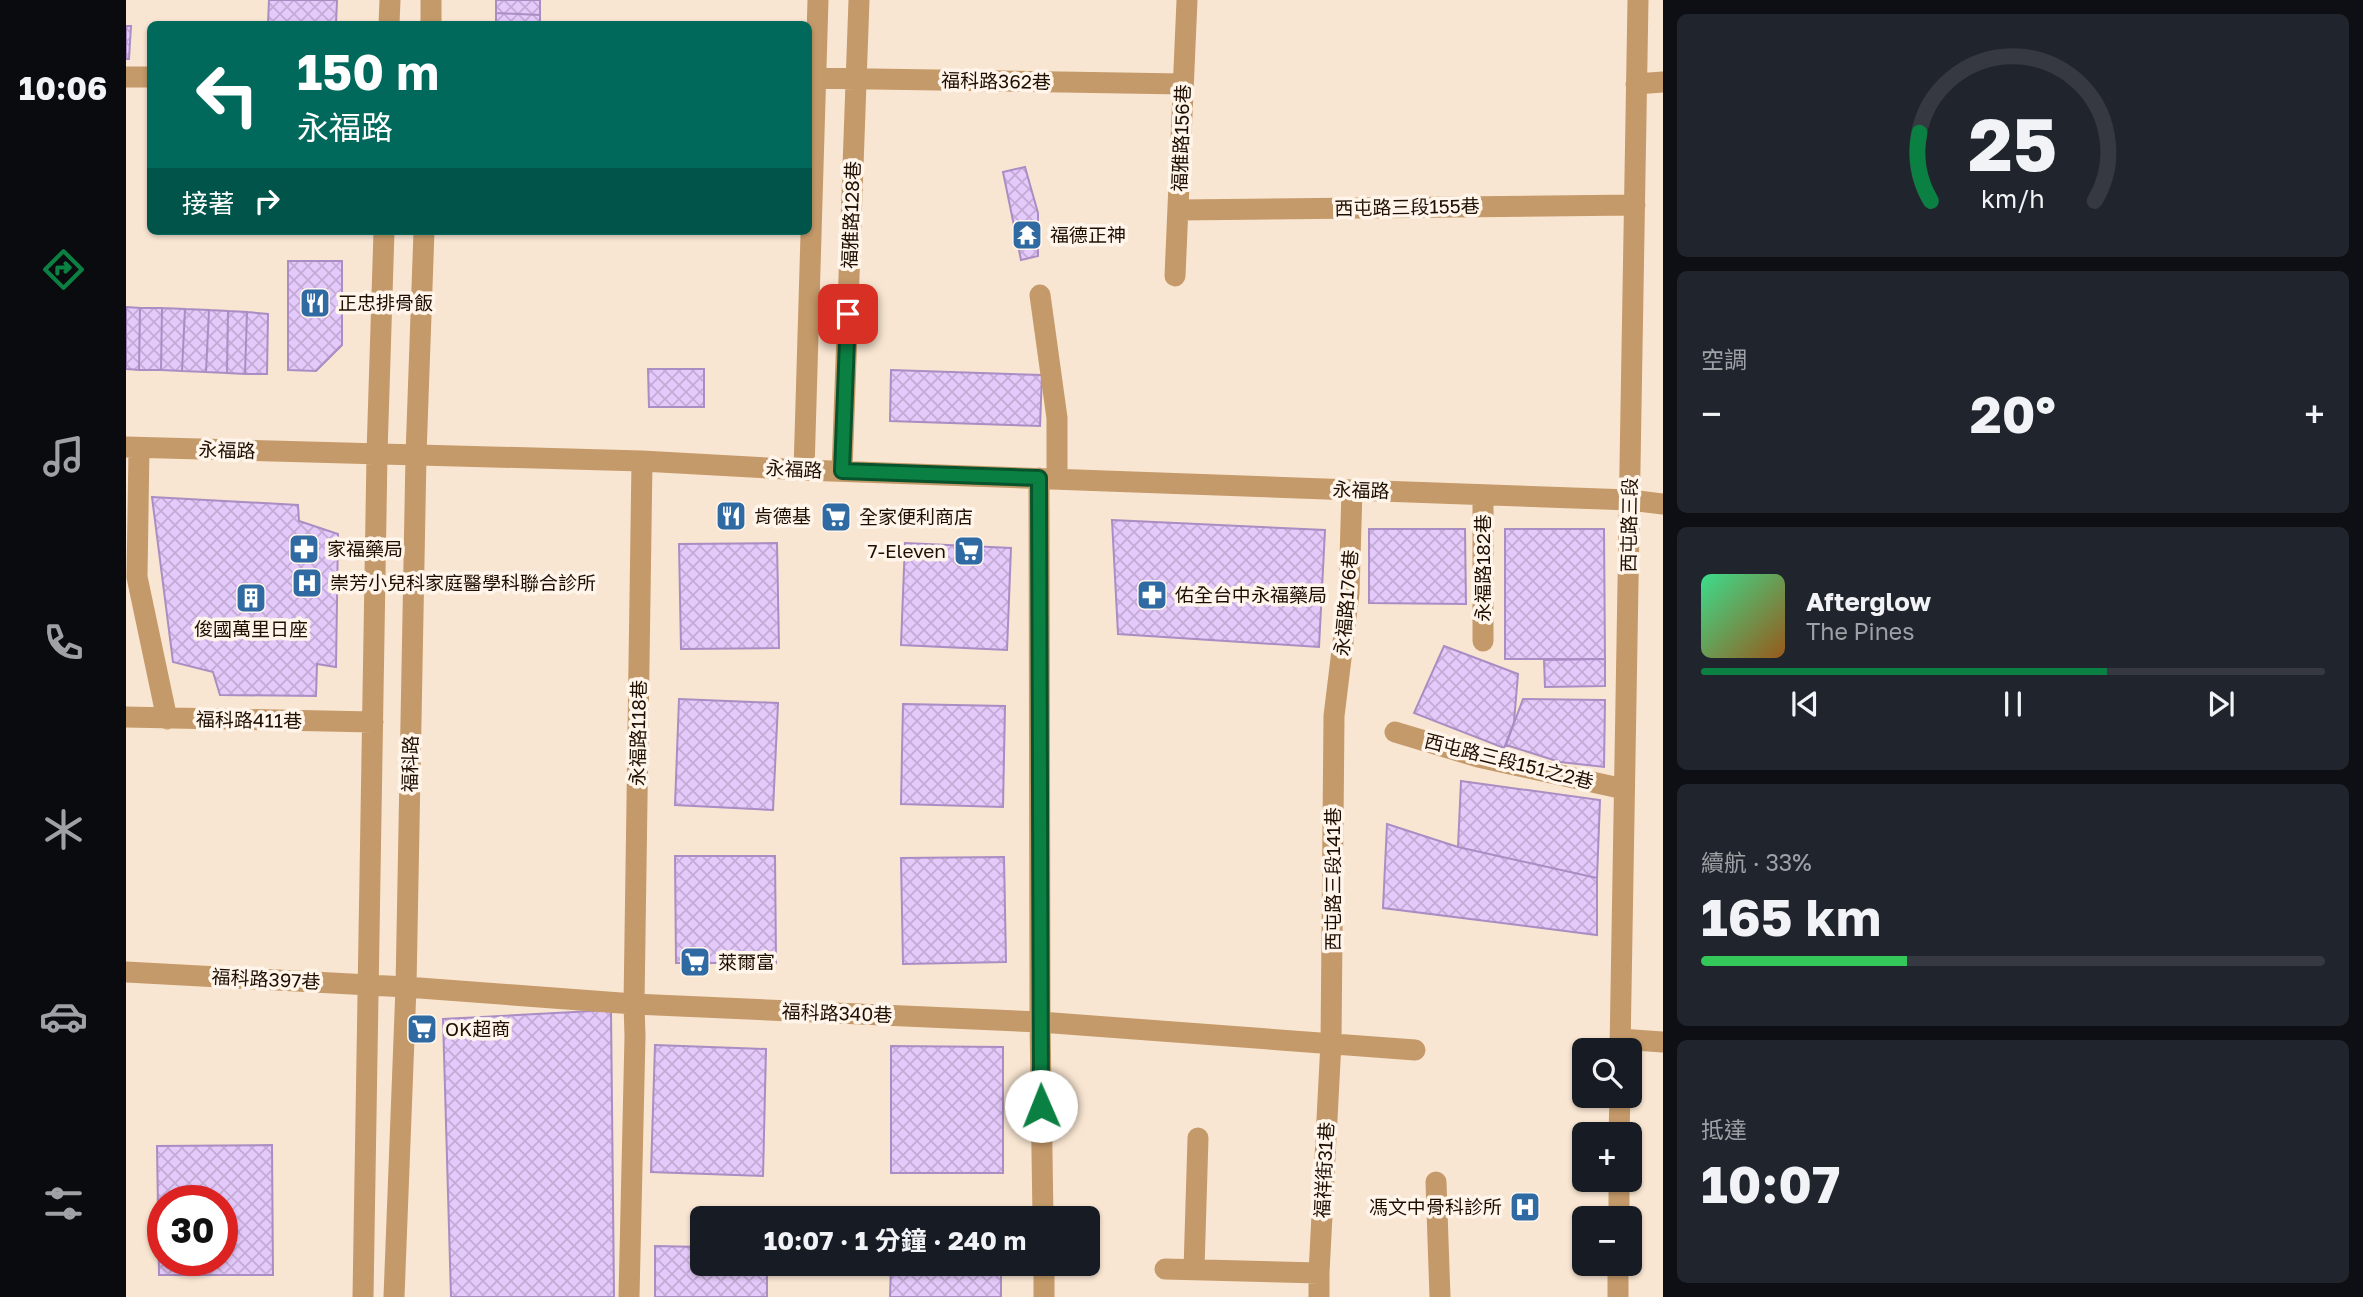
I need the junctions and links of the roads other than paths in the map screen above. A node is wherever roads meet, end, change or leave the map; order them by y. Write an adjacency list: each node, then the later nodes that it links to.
1 (390, 0): 7 (street)
2 (431, 0): 8 (street)
3 (817, 0): 11 (street, 福雅路128巷)
4 (859, 0): 12 (street, 福雅路128巷)
5 (1187, 0): 14 (street, 福雅路156巷)
6 (1638, 0): 15 (street, 西屯路三段)
7 (389, 21)
8 (431, 21)
9 (126, 77): 10 (street)
10 (147, 77)
11 (812, 78): 12 (street, 福科路362巷)
12 (856, 79): 14 (street, 福科路362巷); 28 (street, 福雅路128巷)
13 (1663, 82): 15 (street)
14 (1183, 83): 17 (street, 福雅路156巷)
15 (1636, 84): 16 (street, 西屯路三段)
16 (1636, 205): 17 (street, 西屯路三段155巷); 32 (street, 西屯路三段)
17 (1178, 210): 21 (street, 福雅路156巷)
18 (384, 235): 24 (street, 福科路)
19 (425, 235): 25 (street, 福科路)
20 (809, 235): 27 (street, 福雅路128巷)
21 (1175, 276)
22 (1040, 295): 29 (street)
23 (132, 447): 24 (street, 永福路); 37 (street)
24 (377, 454): 25 (street, 永福路); 38 (street, 福科路)
25 (416, 455): 26 (street, 永福路); 43 (street, 福科路)
26 (642, 461): 27 (street, 永福路); 44 (street, 永福路118巷)
27 (804, 470): 28 (street, 永福路)
28 (842, 471): 29 (street, 永福路)
29 (1048, 479): 30 (street, 永福路); 45 (street)
30 (1352, 490): 31 (street, 永福路); 35 (street, 永福路176巷)
31 (1483, 495): 32 (street, 永福路); 34 (street, 永福路182巷)
32 (1630, 500): 33 (street, 永福路); 40 (street, 西屯路三段)
33 (1663, 504)
34 (1483, 641)
35 (1334, 716): 47 (street, 西屯路三段141巷)
36 (126, 717): 37 (street, 福科路411巷)
37 (167, 719): 38 (street, 福科路411巷)
38 (373, 722): 42 (street, 福科路)
39 (1395, 732): 40 (street, 西屯路三段151之2巷)
40 (1624, 789): 46 (street, 西屯路三段)
41 (126, 972): 42 (street, 福科路397巷)
42 (368, 985): 43 (street, 福科路397巷); 59 (street, 福科路)
43 (405, 987): 44 (street, 福科路340巷); 60 (street, 福科路)
44 (634, 1004): 45 (street, 福科路340巷); 61 (street)
45 (1040, 1022): 47 (street); 53 (street)
46 (1620, 1038)
47 (1331, 1042): 50 (street); 56 (street, 福祥街31巷)
48 (1663, 1042): 49 (street)
49 (1642, 1043)
50 (1415, 1050)
51 (1198, 1138): 55 (street)
52 (1436, 1182): 64 (street)
53 (1043, 1206)
54 (1165, 1269): 55 (street)
55 (1194, 1269): 56 (street)
56 (1319, 1273): 63 (street, 福祥街31巷)
57 (1044, 1276): 62 (street)
58 (1618, 1276): 65 (street)
59 (363, 1297)
60 (394, 1297)
61 (629, 1297)
62 (1044, 1297)
63 (1319, 1297)
64 (1440, 1297)
65 (1618, 1297)

